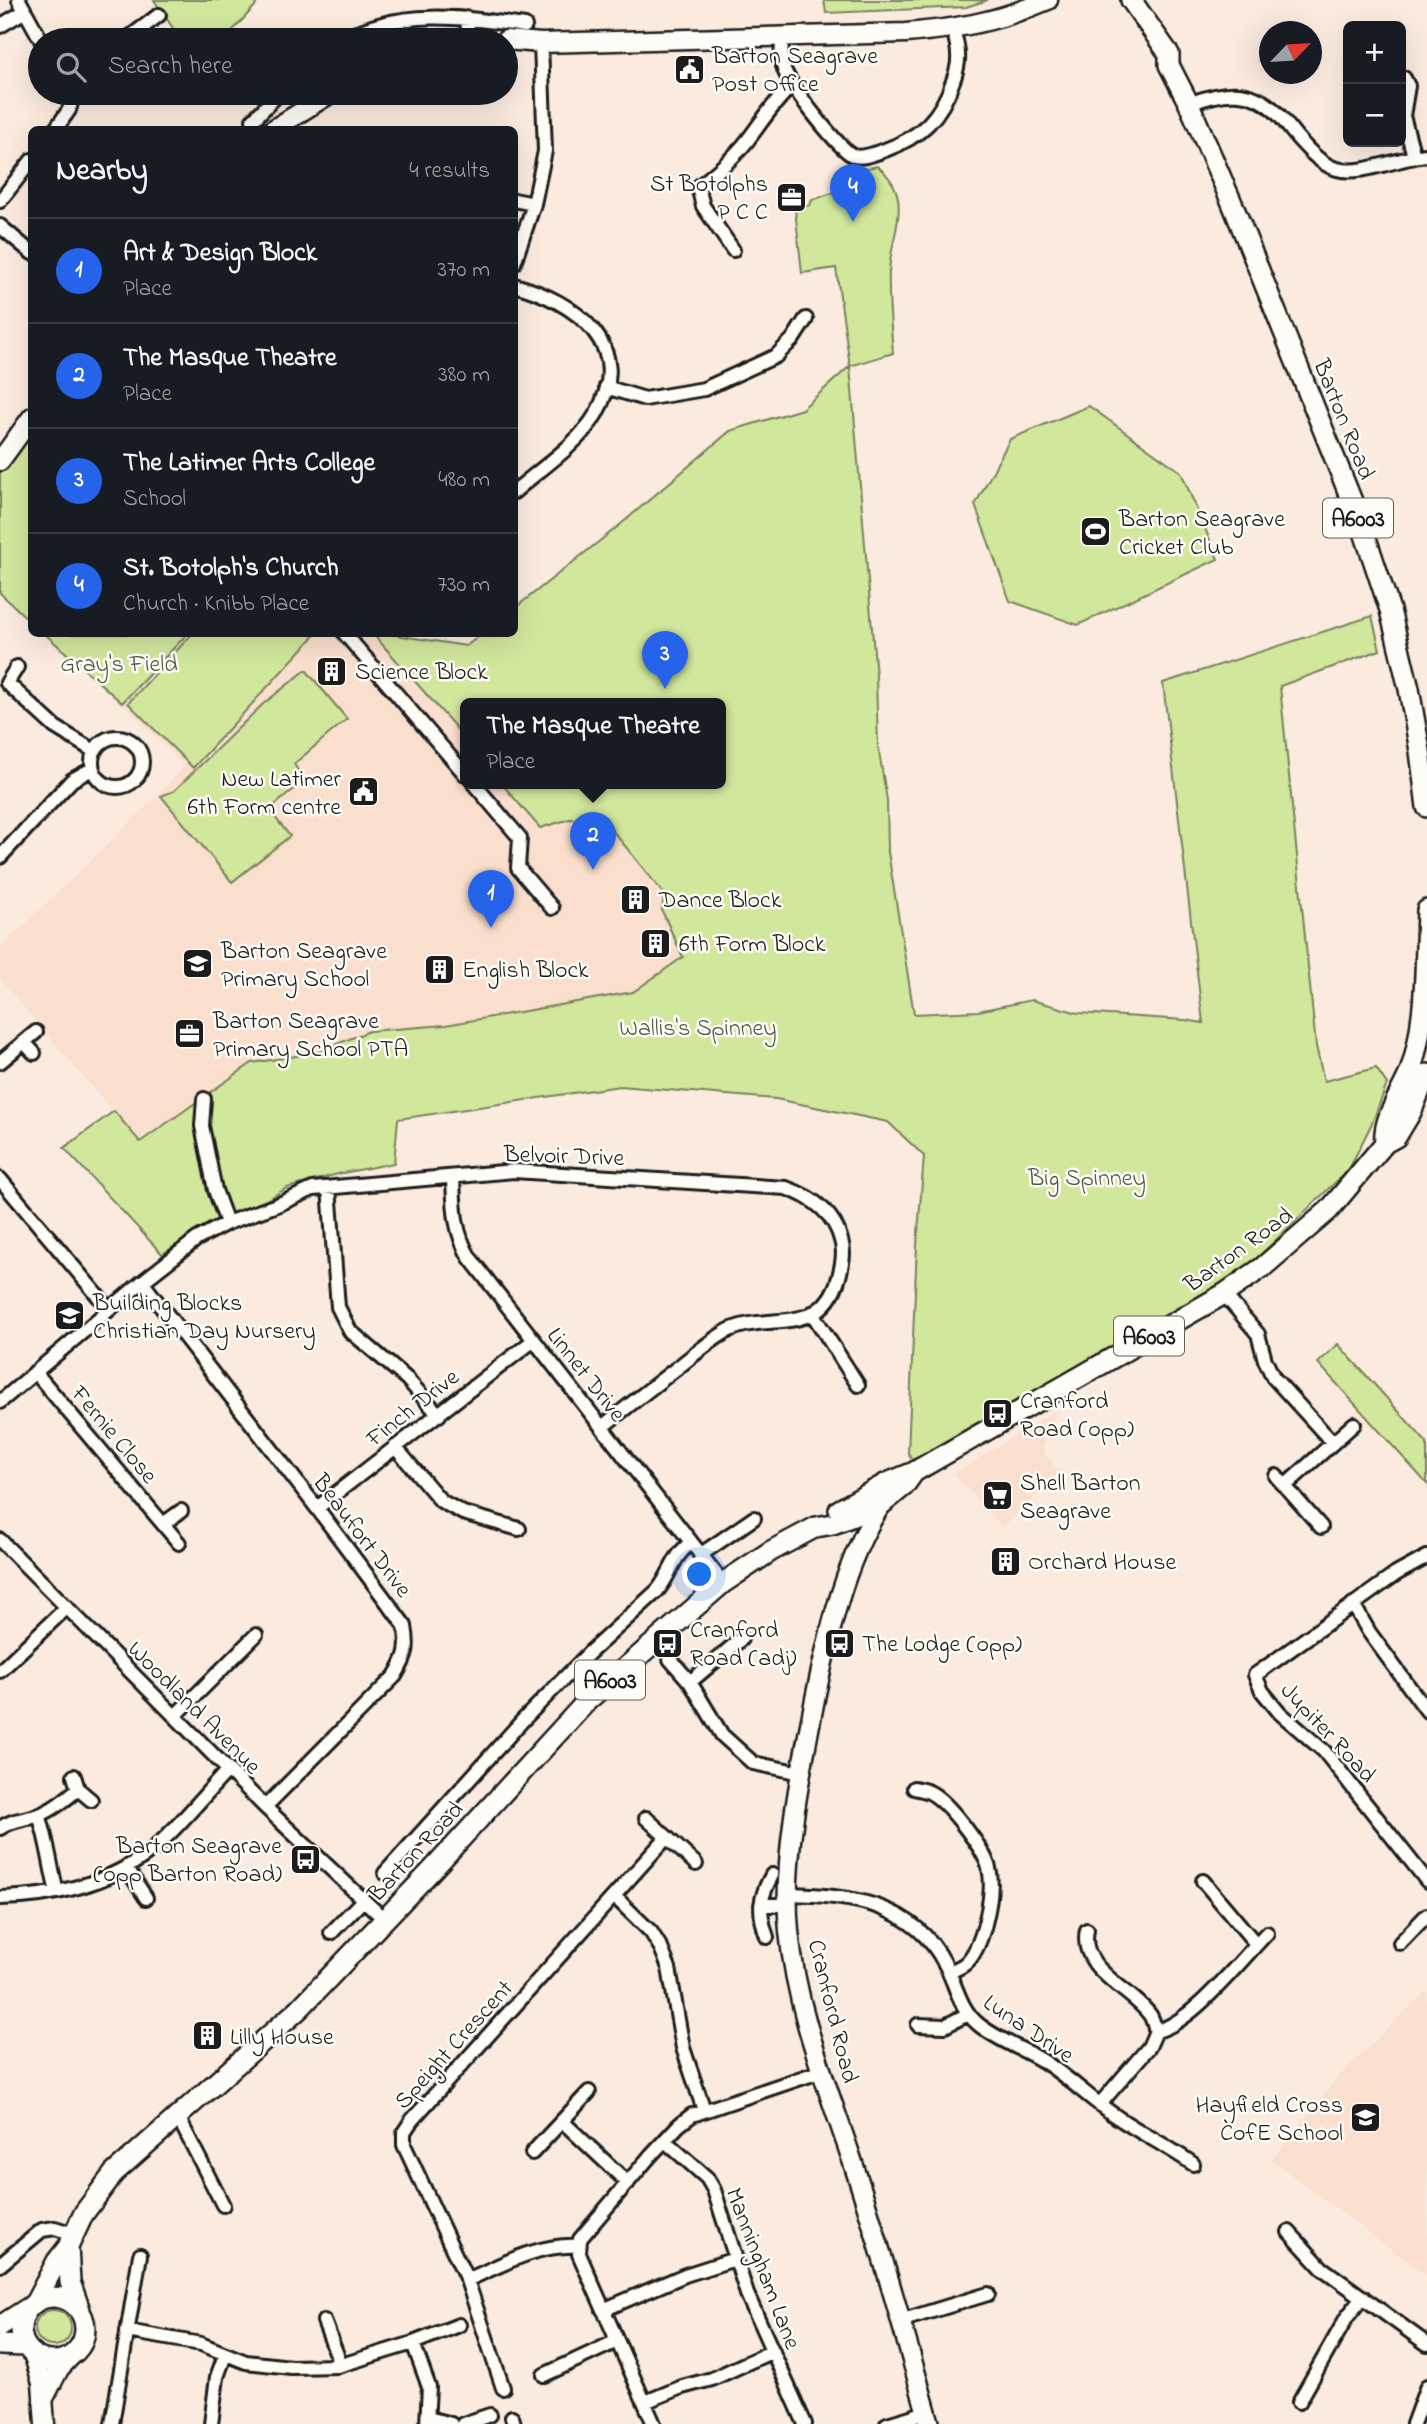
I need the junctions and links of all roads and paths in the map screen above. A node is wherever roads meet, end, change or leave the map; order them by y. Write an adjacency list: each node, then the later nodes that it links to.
1 (1048, 0): 13 (street)
2 (1118, 0): 17 (main road, Barton Road / A6003)
3 (1131, 0): 17 (main road, Barton Road / A6003)
4 (22, 6): 7 (street); 9 (street)
5 (159, 15): 10 (street)
6 (467, 18): 8 (street); 11 (street); 12 (street)
7 (0, 26)
8 (525, 26)
9 (34, 28)
10 (142, 28)
11 (369, 28)
12 (468, 28)
13 (953, 29): 14 (street); 19 (street)
14 (782, 38): 16 (street); 19 (street)
15 (518, 41): 16 (street)
16 (541, 43): 31 (street)
17 (1169, 65): 20 (main road, Barton Road / A6003)
18 (1406, 81): 27 (street)
19 (793, 85): 34 (street)
20 (1189, 104): 27 (street); 49 (main road, Barton Road / A6003)
21 (70, 105): 25 (street)
22 (267, 105): 24 (street)
23 (308, 105): 26 (street)
24 (253, 120)
25 (58, 126)
26 (278, 126)
27 (1421, 155)
28 (28, 165): 29 (street)
29 (0, 201)
30 (518, 201): 31 (street)
31 (534, 204): 35 (street)
32 (0, 226): 33 (street)
33 (28, 250)
34 (733, 250)
35 (518, 251)
36 (518, 286): 38 (street)
37 (806, 319): 38 (street)
38 (606, 387): 41 (street)
39 (28, 422): 40 (street)
40 (0, 461)
41 (518, 489)
42 (348, 637): 46 (street)
43 (17, 667): 44 (street)
44 (3, 687): 45 (street)
45 (94, 751): 47 (street); 47 (street)
46 (460, 768)
47 (92, 769): 50 (street)
48 (478, 789): 51 (street)
49 (1427, 807)
50 (0, 857)
51 (552, 908)
52 (1427, 910): 53 (main road, Barton Road / A6003)
53 (1426, 950): 58 (main road, Barton Road / A6003)
54 (36, 1032): 55 (street)
55 (24, 1042): 56 (street); 57 (street)
56 (34, 1053)
57 (0, 1062)
58 (1420, 1081): 66 (main road, Barton Road / A6003)
59 (204, 1099): 64 (street)
60 (453, 1177): 62 (street, Belvoir Drive); 68 (street, Belvoir Drive); 69 (street, Linnet Drive)
61 (0, 1179): 63 (street)
62 (329, 1188): 64 (street, Belvoir Drive); 73 (street)
63 (5, 1195): 67 (street)
64 (227, 1223): 65 (street, Belvoir Drive)
65 (142, 1282): 67 (street, Belvoir Drive); 78 (street, Beaufort Drive)
66 (1224, 1294): 76 (street); 79 (main road, Barton Road / A6003)
67 (109, 1309): 70 (street, Belvoir Drive)
68 (812, 1313): 71 (street); 75 (street)
69 (534, 1340): 73 (street, Finch Drive); 75 (street, Linnet Drive)
70 (35, 1372): 72 (street, Belvoir Drive); 82 (street, Fernie Close)
71 (858, 1385)
72 (0, 1402)
73 (439, 1415): 77 (street, Finch Drive)
74 (1354, 1424): 76 (street)
75 (601, 1427): 87 (street, Linnet Drive)
76 (1333, 1443): 83 (street)
77 (396, 1447): 78 (street, Finch Drive); 84 (street)
78 (317, 1508): 104 (street, Beaufort Drive)
79 (868, 1510): 90 (main road, Barton Road / A6003); 101 (street, Cranford Road)
80 (180, 1511): 82 (street)
81 (754, 1518): 88 (street)
82 (163, 1524): 86 (street, Fernie Close)
83 (1321, 1527)
84 (519, 1529)
85 (0, 1540): 92 (street, Woodland Avenue)
86 (179, 1543)
87 (691, 1543): 88 (street, Linnet Drive); 111 (street, Barton Road)
88 (700, 1555): 90 (street, Linnet Drive)
89 (1427, 1556): 91 (street, Jupiter Road)
90 (723, 1583): 123 (main road, Barton Road / A6003)
91 (1353, 1604): 98 (street); 114 (street, Jupiter Road)
92 (67, 1607): 96 (street); 99 (street, Woodland Avenue)
93 (256, 1635): 99 (street)
94 (741, 1639): 97 (street)
95 (670, 1659): 97 (street)
96 (0, 1671)
97 (690, 1682): 101 (street)
98 (1427, 1711)
99 (175, 1716): 100 (street, Woodland Avenue)
100 (228, 1770): 104 (street, Woodland Avenue); 110 (street)
101 (802, 1773): 119 (street, Cranford Road)
102 (914, 1788): 130 (street)
103 (91, 1800): 105 (street)
104 (265, 1807): 120 (street, Woodland Avenue)
105 (38, 1815): 107 (street); 115 (street)
106 (646, 1818): 108 (street)
107 (0, 1828)
108 (667, 1837): 109 (street); 116 (street, Speight Crescent)
109 (696, 1864)
110 (126, 1867): 115 (street); 118 (street)
111 (385, 1873)
112 (772, 1875): 121 (street)
113 (1203, 1881): 129 (street)
114 (1427, 1881)
115 (57, 1892): 117 (street)
116 (614, 1896): 137 (street); 151 (street, Speight Crescent)
117 (0, 1898)
118 (146, 1898)
119 (788, 1899): 121 (street, Luna Drive); 130 (street, Luna Drive); 134 (street, Cranford Road)
120 (363, 1900): 123 (street, Woodland Avenue); 125 (street)
121 (761, 1905): 127 (street)
122 (1427, 1915): 128 (street)
123 (384, 1920): 138 (main road, Barton Road / A6003)
124 (1087, 1930): 133 (street)
125 (331, 1933)
126 (1267, 1933): 129 (street)
127 (767, 1937)
128 (1400, 1943)
129 (1256, 1944): 133 (street)
130 (949, 1972): 131 (street, Luna Drive)
131 (968, 2014): 132 (street); 136 (street, Luna Drive)
132 (918, 2025)
133 (1156, 2031): 136 (street)
134 (822, 2071): 137 (street); 158 (street, Cranford Road)
135 (589, 2092): 139 (street)
136 (1100, 2104): 142 (street, Luna Drive)
137 (704, 2110): 140 (street)
138 (178, 2117): 144 (street); 146 (main road, Barton Road / A6003)
139 (562, 2121): 141 (street); 143 (street)
140 (665, 2141): 143 (street); 149 (street, Manningham Lane)
141 (532, 2153)
142 (1193, 2164)
143 (628, 2183): 147 (street)
144 (223, 2205)
145 (1289, 2232): 153 (street)
146 (71, 2240): 150 (street); 154 (main road, Barton Road / A6003); 156 (main road)
147 (578, 2246): 151 (street); 155 (street)
148 (140, 2255): 161 (street)
149 (735, 2259): 155 (street); 167 (street, Manningham Lane)
150 (0, 2265)
151 (467, 2280): 173 (street, Speight Crescent)
152 (988, 2294): 158 (street)
153 (1363, 2297): 164 (street); 176 (street)
154 (32, 2305): 156 (main road); 160 (main road, Barton Road / A6003); 166 (main road)
155 (603, 2310): 162 (street)
156 (82, 2314): 168 (main road)
157 (324, 2321): 170 (street)
158 (900, 2321): 178 (street, Cranford Road)
159 (459, 2325): 163 (street)
160 (0, 2326)
161 (127, 2332): 169 (street); 181 (street)
162 (617, 2341): 171 (street); 175 (street)
163 (413, 2343): 170 (street); 179 (street)
164 (1427, 2344)
165 (0, 2345): 166 (main road)
166 (29, 2349): 168 (main road); 174 (street)
167 (772, 2351): 175 (street); 186 (street, Manningham Lane)
168 (72, 2355): 174 (street)
169 (225, 2355): 170 (street); 182 (street)
170 (338, 2366)
171 (544, 2375)
172 (1427, 2386): 188 (street)
173 (503, 2388)
174 (43, 2400): 180 (street)
175 (645, 2402): 185 (street)
176 (1299, 2402)
177 (490, 2416): 184 (street)
178 (928, 2418): 187 (street)
179 (427, 2421): 183 (street)
180 (45, 2424)
181 (112, 2424)
182 (211, 2424)
183 (452, 2424)
184 (463, 2424)
185 (654, 2424)
186 (805, 2424)
187 (887, 2424)
188 (1413, 2424)

